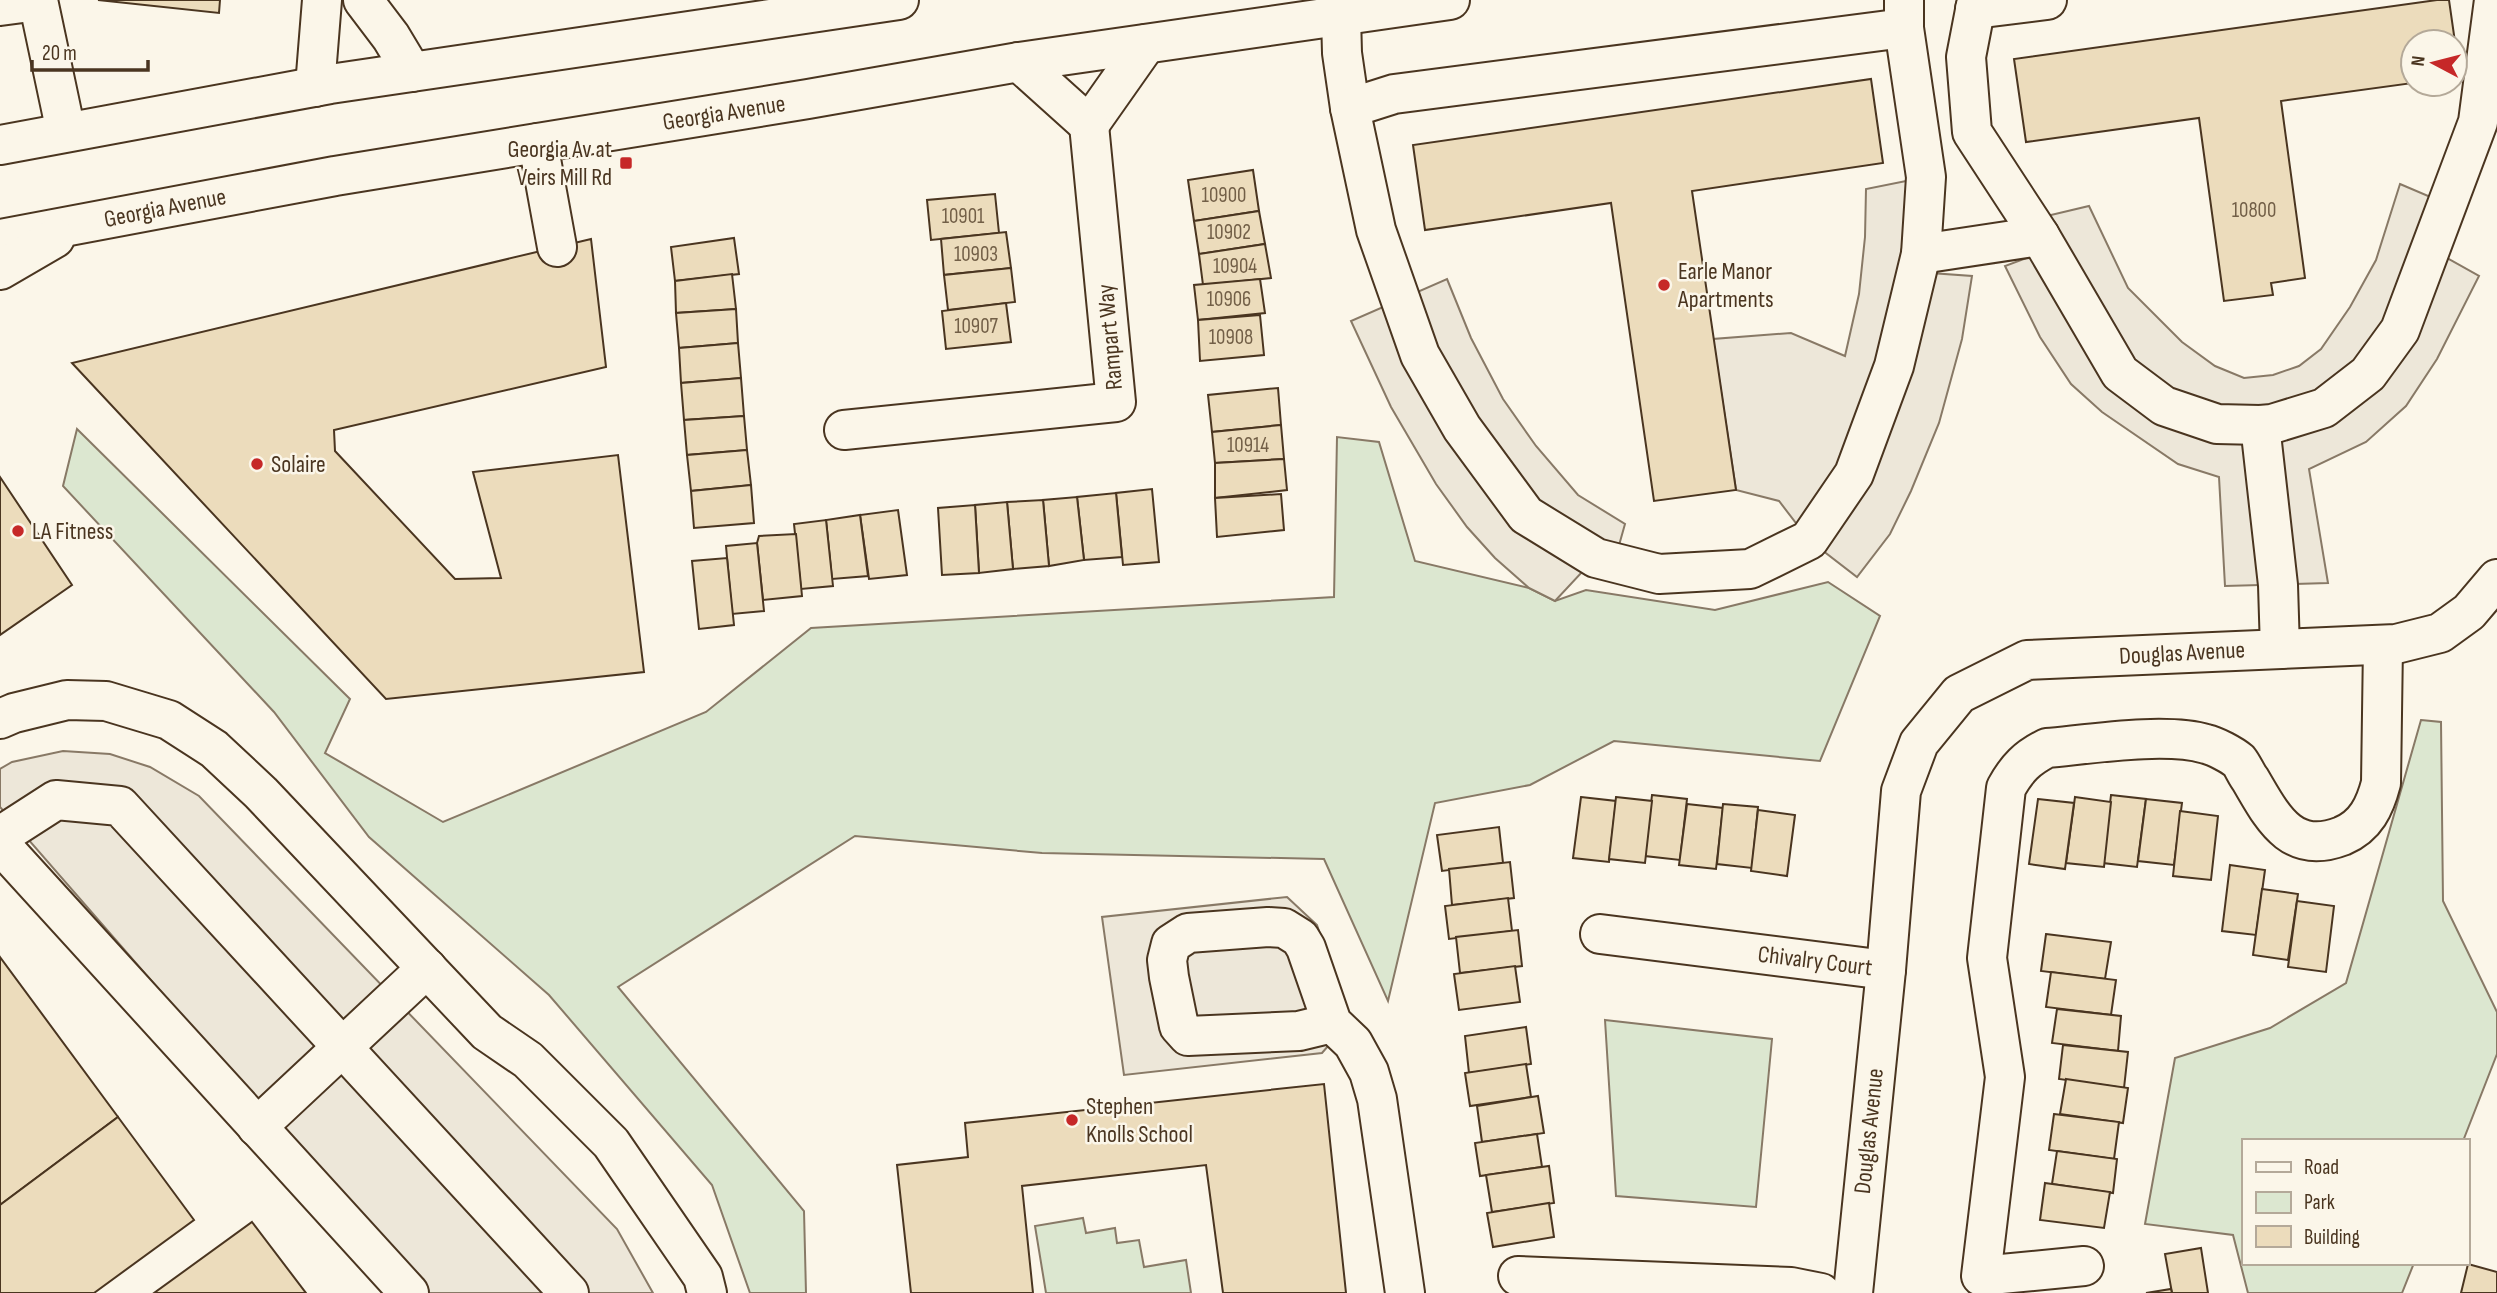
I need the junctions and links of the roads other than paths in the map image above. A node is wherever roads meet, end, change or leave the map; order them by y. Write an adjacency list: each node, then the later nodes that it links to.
1 (38, 0): 9 (street); 19 (street)
2 (322, 0): 15 (street)
3 (363, 0): 14 (street)
4 (900, 0): 14 (street)
5 (1450, 0): 11 (street, Georgia Avenue)
6 (2047, 0): 8 (street)
7 (2494, 0): 18 (street)
8 (1976, 5): 24 (street)
9 (0, 6)
10 (1904, 14): 16 (street); 27 (street)
11 (1341, 16): 12 (street, Georgia Avenue); 16 (street)
12 (1146, 44): 13 (street, Georgia Avenue); 17 (street)
13 (1019, 62): 17 (street); 20 (street, Georgia Avenue)
14 (412, 72): 15 (street)
15 (315, 87): 19 (street)
16 (1350, 107): 27 (street)
17 (1089, 125): 30 (street, Rampart Way)
18 (2488, 125): 29 (street)
19 (66, 132): 21 (street); 22 (street)
20 (538, 143): 23 (street, Georgia Avenue); 26 (street)
21 (0, 145)
22 (0, 167)
23 (78, 224): 25 (street, Georgia Avenue); 28 (street)
24 (2040, 236): 27 (street); 29 (street)
25 (0, 239)
26 (557, 247)
27 (1921, 254)
28 (0, 270)
29 (2260, 425): 33 (street)
30 (844, 430)
31 (2497, 579): 32 (street, Douglas Avenue)
32 (2383, 645): 33 (street, Douglas Avenue); 44 (street)
33 (2280, 649): 35 (street, Douglas Avenue)
34 (0, 719): 39 (street)
35 (1919, 743): 40 (street, Chivalry Court)
36 (0, 836): 42 (street)
37 (0, 844): 43 (street)
38 (1600, 934): 40 (street, Chivalry Court)
39 (427, 968): 42 (street); 48 (street)
40 (1886, 970): 51 (street, Douglas Avenue)
41 (1332, 1023): 49 (street)
42 (343, 1047): 43 (street); 47 (street)
43 (257, 1127): 46 (street)
44 (2084, 1266)
45 (1518, 1276): 50 (street)
46 (409, 1293)
47 (569, 1293)
48 (707, 1293)
49 (1405, 1293)
50 (1821, 1293)
51 (1853, 1293)

